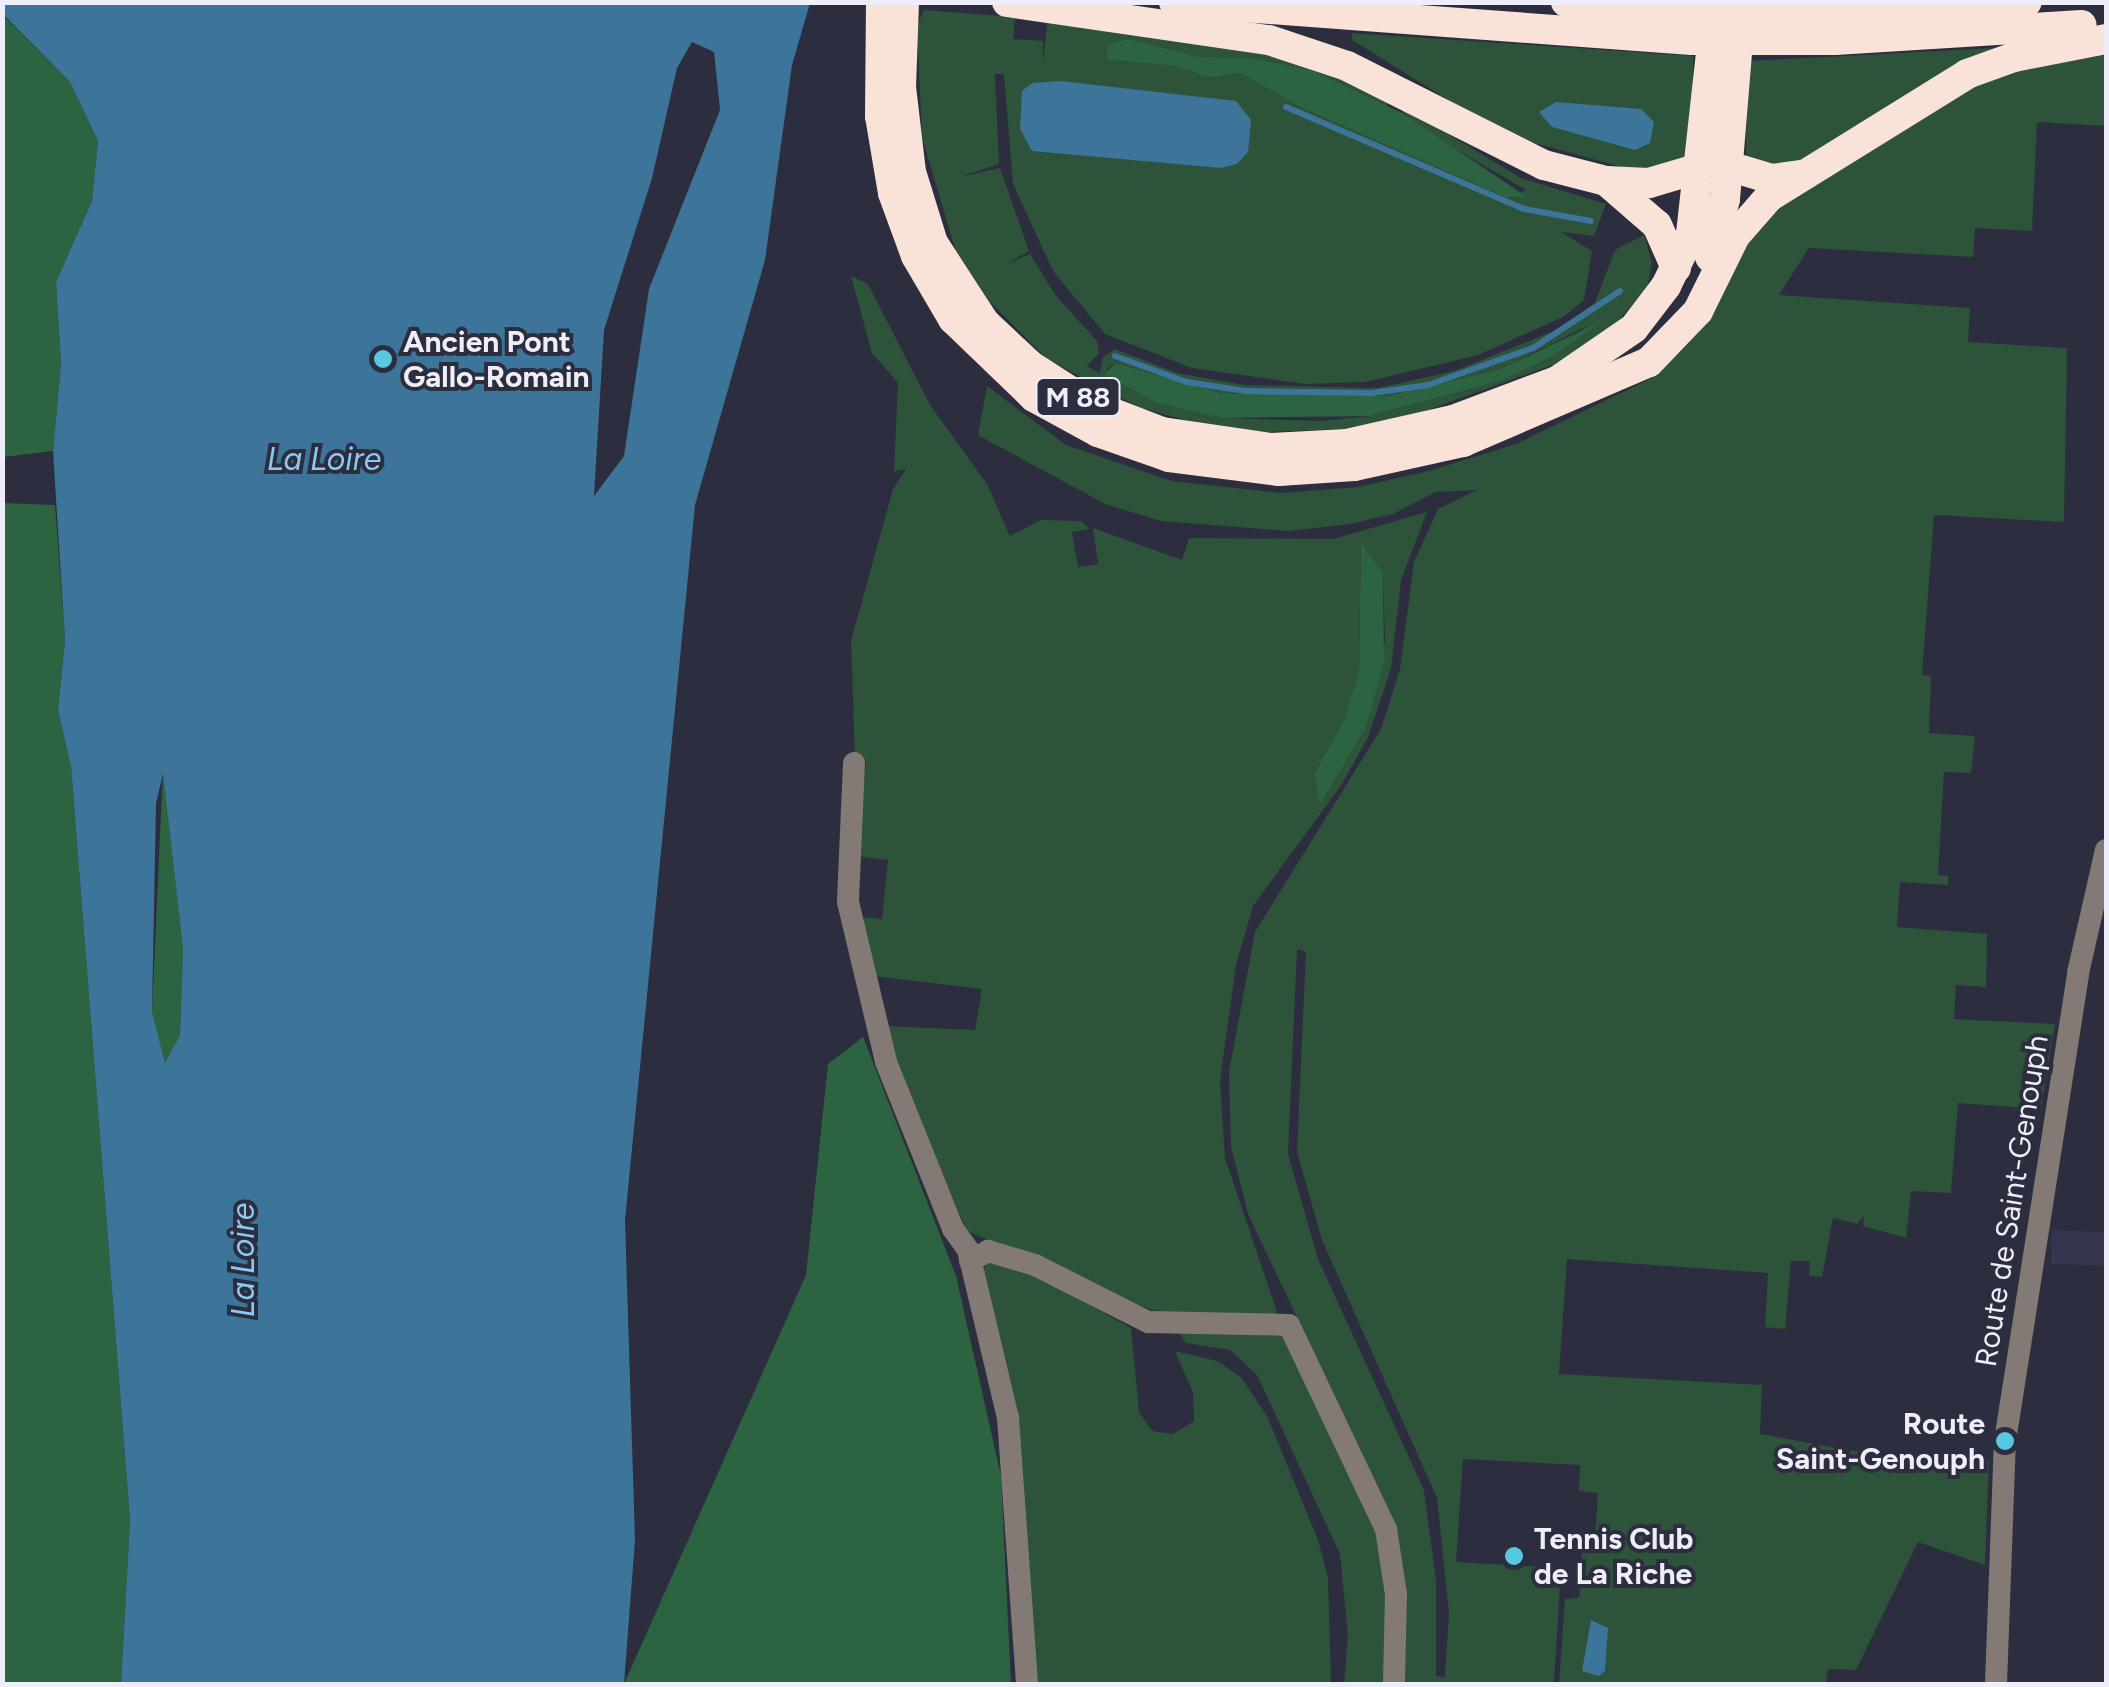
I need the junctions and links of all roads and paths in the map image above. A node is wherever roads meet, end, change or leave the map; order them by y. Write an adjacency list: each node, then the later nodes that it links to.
1 (881, 2): 16 (highway, M 88)
2 (904, 2): 15 (highway, M 88)
3 (1007, 2): 14 (highway)
4 (1174, 2): 8 (highway)
5 (1566, 2): 8 (highway)
6 (1740, 2): 12 (highway, M 88)
7 (2027, 2): 10 (highway)
8 (1701, 19): 10 (highway, bridge); 12 (highway, M 88)
9 (2106, 23): 10 (highway)
10 (1835, 26)
11 (2106, 38): 13 (highway)
12 (1715, 166): 13 (highway); 14 (highway); 15 (highway, M 88); 16 (highway, M 88)
13 (1802, 174): 16 (highway)
14 (1606, 181): 15 (highway)
15 (1676, 268)
16 (1612, 378)
17 (854, 764): 19 (street)
18 (2106, 850): 22 (street, Route de Saint-Genouph)
19 (970, 1261): 20 (street); 21 (street)
20 (1027, 1684)
21 (1394, 1684)
22 (1996, 1684)

